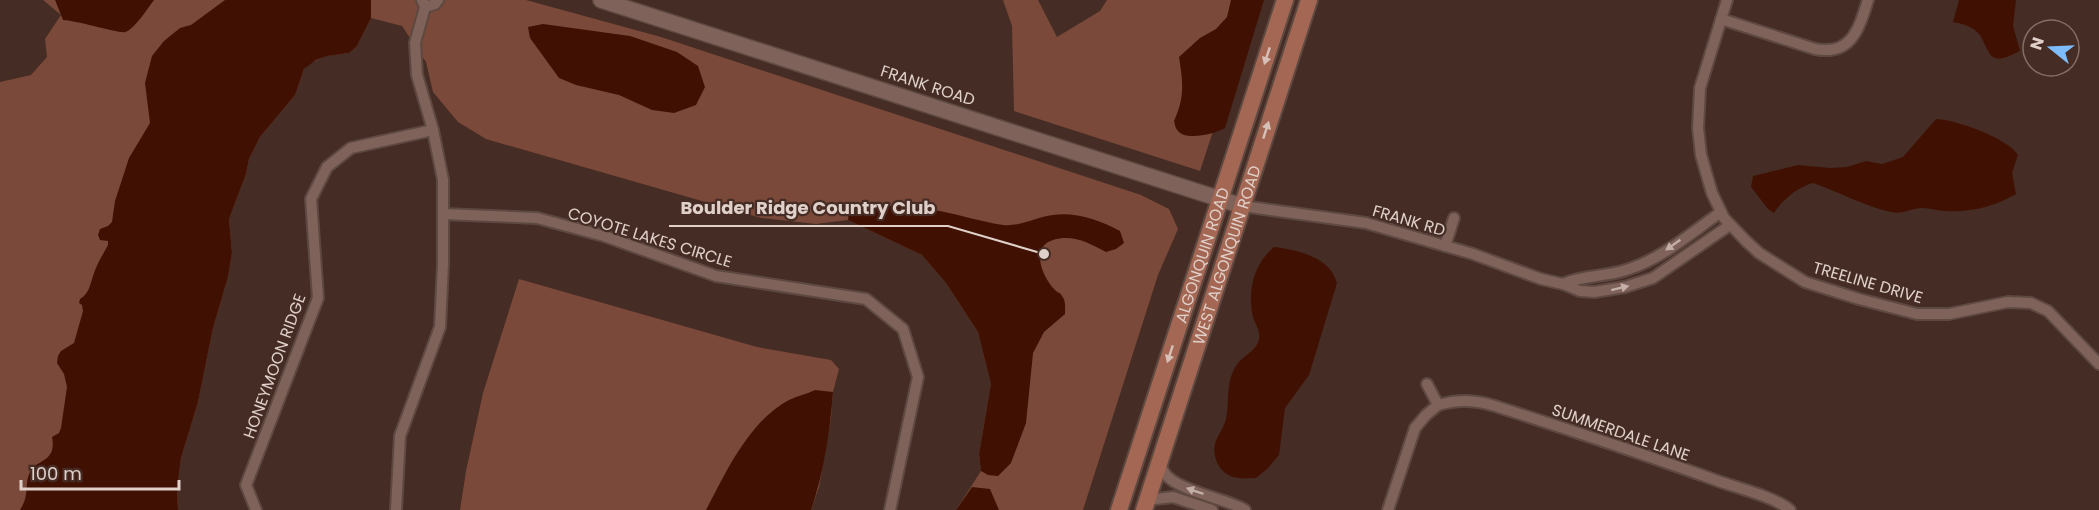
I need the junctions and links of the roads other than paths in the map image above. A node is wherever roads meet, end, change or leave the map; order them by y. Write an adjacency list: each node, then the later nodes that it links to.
1 (438, 0): 7 (street)
2 (601, 0): 10 (street, FRANK ROAD)
3 (1284, 0): 10 (main road, ALGONQUIN ROAD, one-way to 10)
4 (1309, 0): 11 (main road, WEST ALGONQUIN ROAD, one-way to 4)
5 (1728, 0): 8 (street, TREELINE DRIVE)
6 (1868, 0): 8 (street)
7 (423, 3): 9 (street)
8 (1721, 19): 12 (street, TREELINE DRIVE)
9 (433, 130): 13 (street); 23 (street, HONEYMOON RIDGE)
10 (1221, 199): 11 (street, FRANK ROAD); 26 (main road, ALGONQUIN ROAD, one-way to 26)
11 (1242, 206): 16 (street, FRANK RD); 21 (main road, WEST ALGONQUIN ROAD)
12 (1721, 212): 15 (street, TREELINE DRIVE); 17 (street, FRANK RD, one-way to 17)
13 (443, 214): 24 (street); 25 (street, COYOTE LAKES CIRCLE)
14 (1454, 218): 16 (street)
15 (1730, 225): 17 (street, FRANK RD, one-way to 15); 18 (street, TREELINE DRIVE)
16 (1445, 246): 17 (street, FRANK RD)
17 (1563, 284)
18 (2099, 364)
19 (1427, 384): 20 (street)
20 (1438, 405): 29 (street); 30 (street, SUMMERDALE LANE)
21 (1161, 457): 22 (main road, WEST ALGONQUIN ROAD); 28 (street, one-way to 21)
22 (1145, 505): 27 (street)
23 (256, 510)
24 (396, 510)
25 (890, 510)
26 (1119, 510)
27 (1212, 510)
28 (1245, 510)
29 (1388, 510)
30 (1790, 510)

